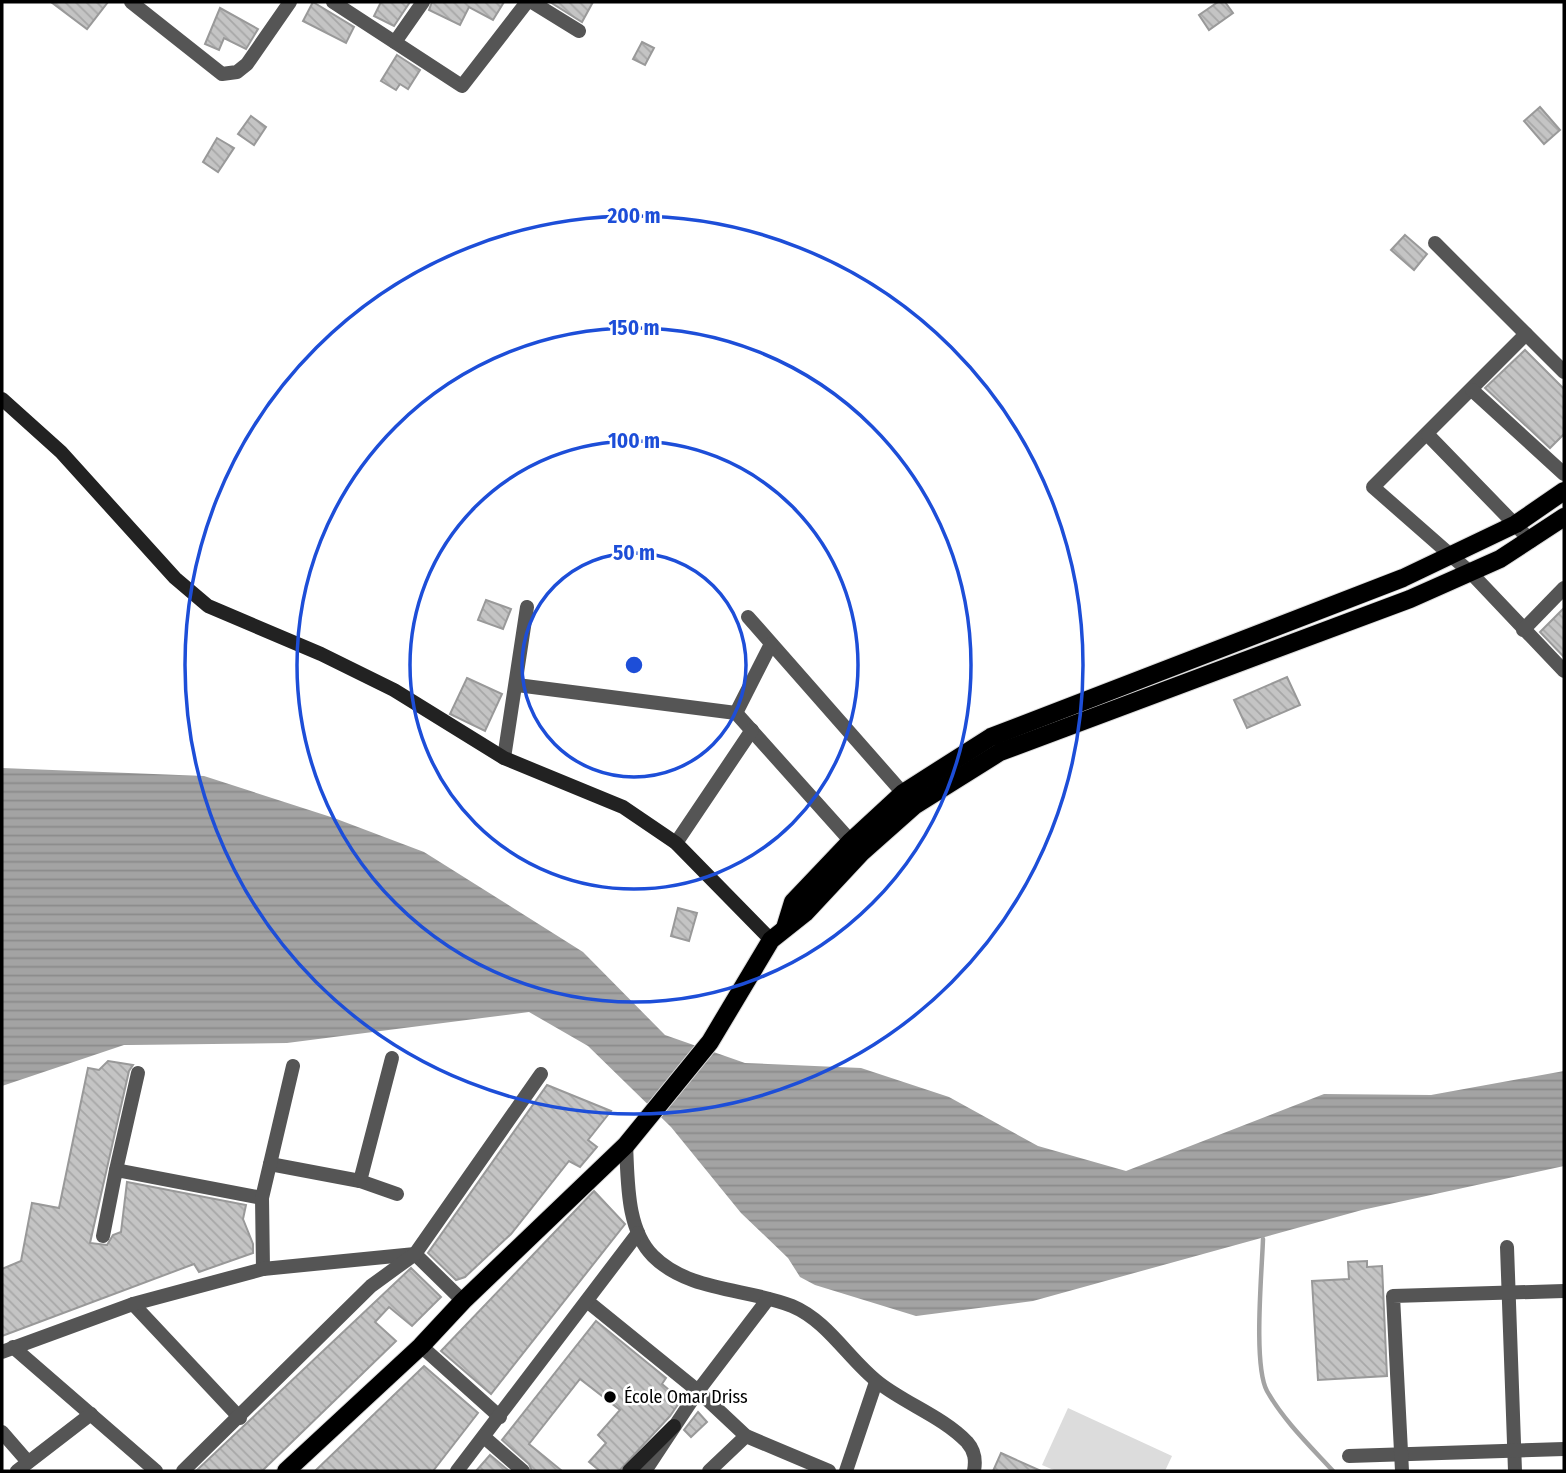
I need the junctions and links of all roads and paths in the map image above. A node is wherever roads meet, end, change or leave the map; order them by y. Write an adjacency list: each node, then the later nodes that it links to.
1 (131, 2): 2 (street)
2 (290, 2)
3 (333, 2): 7 (street)
4 (423, 2): 7 (street)
5 (530, 2): 6 (street); 7 (street)
6 (579, 31)
7 (395, 42)
8 (1435, 243): 9 (street)
9 (1526, 334): 10 (street); 11 (street)
10 (1564, 372)
11 (1472, 390): 13 (street); 14 (street)
12 (2, 398): 31 (main road)
13 (1428, 435): 17 (street); 19 (street)
14 (1564, 474)
15 (1564, 491): 17 (main road)
16 (1564, 517): 18 (main road)
17 (1516, 524): 18 (street); 19 (main road)
18 (1531, 541): 20 (main road)
19 (1450, 555): 20 (street); 26 (main road)
20 (1471, 573): 24 (street); 26 (main road)
21 (1564, 588): 24 (street)
22 (527, 607): 28 (street)
23 (748, 617): 25 (street)
24 (1523, 630): 27 (street)
25 (771, 644): 29 (street); 32 (street)
26 (1218, 661): 32 (main road)
27 (1564, 671)
28 (517, 685): 29 (street); 31 (street)
29 (736, 713): 30 (street)
30 (752, 730): 33 (street); 34 (street)
31 (504, 758): 33 (main road)
32 (909, 799): 34 (main road)
33 (676, 843): 35 (main road)
34 (856, 847): 35 (main road)
35 (778, 934): 40 (main road)
36 (392, 1058): 43 (street)
37 (293, 1066): 41 (street)
38 (138, 1073): 42 (street)
39 (541, 1074): 49 (street)
40 (629, 1141): 46 (street); 54 (main road)
41 (270, 1164): 43 (street); 45 (street)
42 (116, 1170): 45 (street); 47 (street)
43 (360, 1181): 44 (street)
44 (397, 1195)
45 (262, 1198): 50 (street)
46 (638, 1233): 53 (street); 55 (street)
47 (103, 1236)
48 (1507, 1247): 52 (street)
49 (415, 1254): 50 (street); 54 (street); 63 (street)
50 (263, 1269): 56 (street)
51 (1564, 1291): 52 (street)
52 (1508, 1292): 69 (street); 70 (street)
53 (768, 1299): 59 (street); 60 (street)
54 (463, 1301): 57 (main road)
55 (587, 1301): 60 (street); 62 (street)
56 (133, 1304): 58 (street); 63 (street)
57 (421, 1346): 62 (street); 75 (main road)
58 (8, 1350): 61 (street)
59 (876, 1382): 82 (street); 83 (street)
60 (698, 1391): 64 (street); 66 (street)
61 (91, 1414): 72 (street); 73 (street)
62 (500, 1417): 67 (street)
63 (240, 1418): 74 (street)
64 (674, 1426): 78 (main road); 79 (street)
65 (2, 1432): 72 (street)
66 (746, 1436): 80 (street); 81 (street)
67 (484, 1437): 76 (street); 77 (street)
68 (1564, 1449): 69 (street)
69 (1514, 1451): 70 (street); 85 (street)
70 (1401, 1454): 71 (street); 84 (street)
71 (1349, 1456)
72 (23, 1467)
73 (156, 1471)
74 (183, 1471)
75 (286, 1471)
76 (457, 1471)
77 (523, 1471)
78 (629, 1471)
79 (645, 1471)
80 (709, 1471)
81 (828, 1471)
82 (846, 1471)
83 (974, 1471)
84 (1402, 1471)
85 (1515, 1471)

